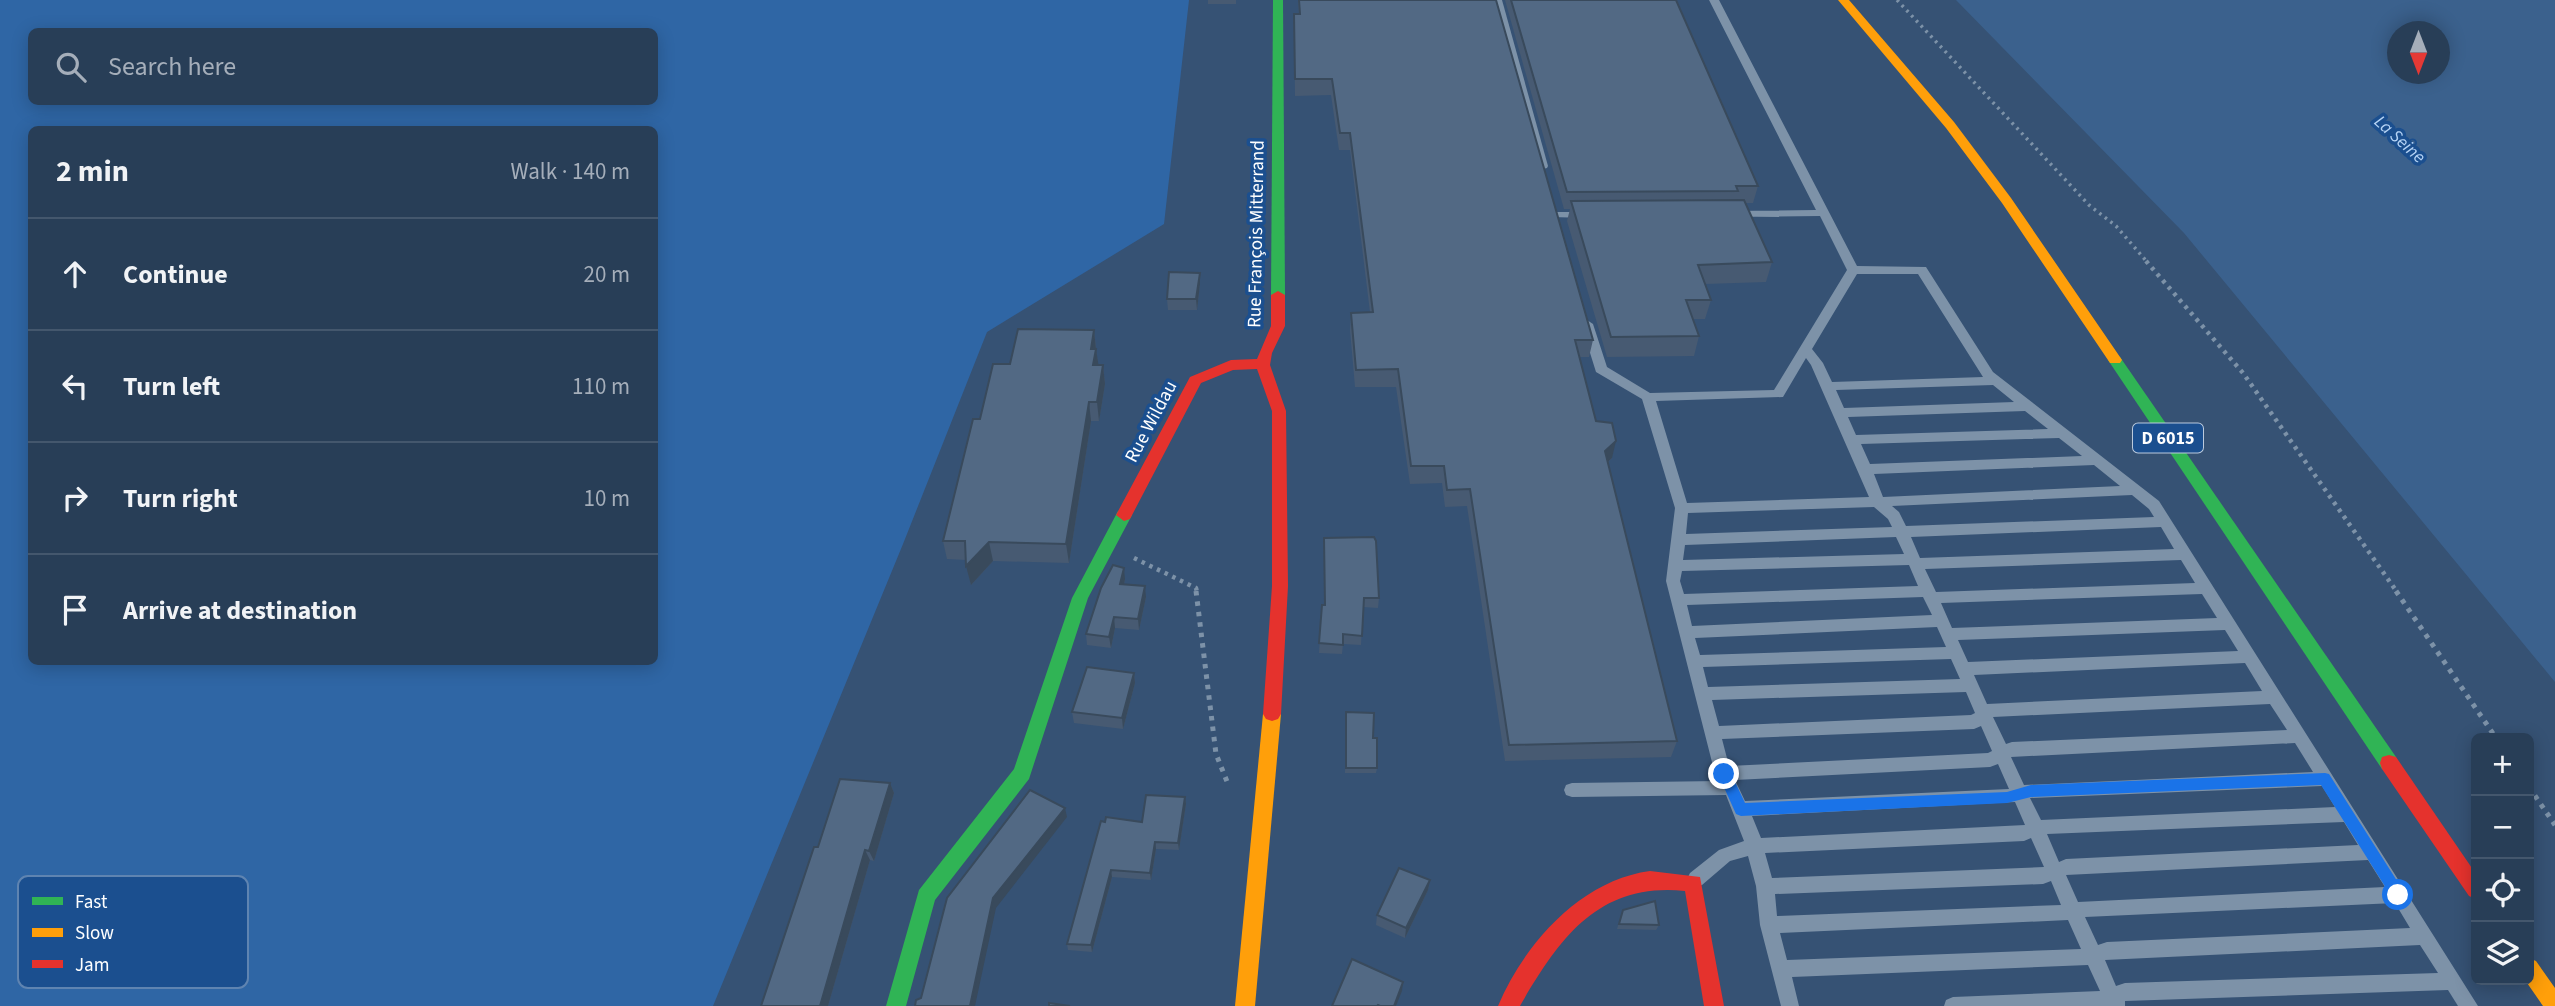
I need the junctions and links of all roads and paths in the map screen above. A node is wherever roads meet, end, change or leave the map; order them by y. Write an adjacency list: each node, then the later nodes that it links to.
1 (1278, 0): 14 (street, Rue François Mitterrand)
2 (1497, 0): 6 (lane)
3 (1714, 0): 7 (lane)
4 (1843, 0): 66 (street, D 6015)
5 (1897, 0): 49 (path)
6 (1546, 177)
7 (1825, 213): 8 (lane); 11 (lane)
8 (1718, 214)
9 (1556, 215): 10 (lane)
10 (1597, 215)
11 (1853, 270): 13 (lane); 15 (lane)
12 (1585, 316): 17 (lane)
13 (1805, 349): 16 (lane); 17 (lane)
14 (1263, 364): 30 (street, Rue Wildau); 78 (street)
15 (1996, 381): 16 (lane); 18 (lane)
16 (1828, 386): 19 (lane)
17 (1648, 397): 26 (lane)
18 (2027, 406): 19 (lane); 20 (lane)
19 (1840, 412): 21 (lane)
20 (2062, 433): 21 (lane); 22 (lane)
21 (1852, 440): 23 (lane)
22 (2097, 460): 23 (lane); 24 (lane)
23 (1865, 469): 25 (lane)
24 (2136, 490): 25 (lane); 27 (lane)
25 (1877, 502): 26 (lane); 28 (lane)
26 (1682, 508): 29 (lane)
27 (2164, 522): 28 (lane); 31 (lane)
28 (1900, 531): 29 (lane); 32 (lane)
29 (1678, 540): 33 (lane)
30 (1108, 545): 54 (path); 77 (street, Rue Wildau)
31 (2185, 554): 32 (lane); 34 (lane)
32 (1914, 561): 33 (lane); 35 (lane)
33 (1675, 566): 36 (lane)
34 (2206, 588): 35 (lane); 37 (lane)
35 (1929, 594): 36 (lane); 38 (lane)
36 (1678, 600): 39 (lane)
37 (2228, 624): 38 (lane); 41 (lane)
38 (1944, 627): 39 (lane); 40 (lane)
39 (1686, 632): 42 (lane)
40 (1956, 653): 42 (lane); 43 (lane)
41 (2249, 657): 43 (lane); 46 (lane)
42 (1694, 661): 45 (lane)
43 (1963, 668): 44 (lane)
44 (1971, 685): 45 (lane); 47 (lane)
45 (1702, 694): 48 (lane)
46 (2274, 697): 47 (lane); 50 (lane)
47 (1983, 715): 48 (lane); 51 (lane)
48 (1712, 733): 53 (lane)
49 (2493, 733)
50 (2298, 736): 51 (lane); 52 (lane)
51 (2003, 756): 53 (lane); 56 (lane)
52 (2325, 779): 56 (lane); 59 (lane)
53 (1728, 781): 55 (lane); 58 (lane)
54 (1230, 790)
55 (1572, 790)
56 (2020, 794): 58 (lane); 61 (lane)
57 (2534, 794): 60 (path)
58 (1741, 810): 62 (lane)
59 (2347, 814): 61 (lane); 63 (lane)
60 (2555, 825)
61 (2036, 830): 62 (lane); 64 (lane)
62 (1754, 846): 65 (lane); 67 (lane)
63 (2372, 852): 64 (lane); 68 (lane)
64 (2055, 873): 67 (lane); 69 (lane)
65 (1693, 883): 79 (street); 80 (street)
66 (2471, 883)
67 (1765, 886): 70 (lane)
68 (2398, 895): 69 (lane); 71 (lane)
69 (2073, 911): 70 (lane); 72 (lane)
70 (1769, 925): 73 (lane)
71 (2425, 936): 72 (lane); 75 (lane)
72 (2093, 956): 73 (lane); 76 (lane)
73 (1781, 969): 81 (lane)
74 (2534, 976): 84 (street)
75 (2453, 981): 76 (lane); 83 (lane)
76 (2113, 1001): 82 (lane)
77 (896, 1006)
78 (1245, 1006)
79 (1508, 1006)
80 (1714, 1006)
81 (1790, 1006)
82 (1953, 1006)
83 (2469, 1006)
84 (2554, 1006)

